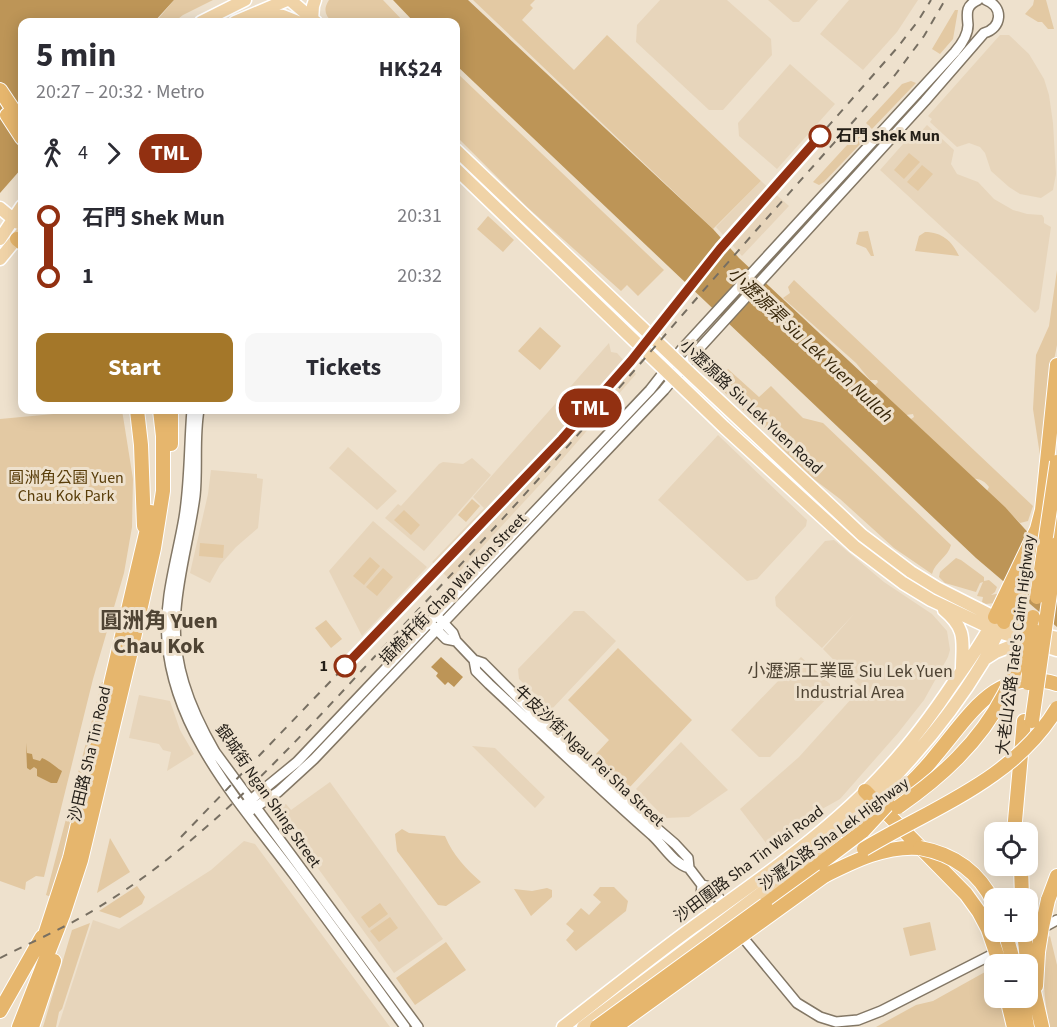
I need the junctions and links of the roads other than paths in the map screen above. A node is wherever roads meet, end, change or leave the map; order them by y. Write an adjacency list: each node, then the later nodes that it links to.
1 (245, 0): 8 (main road)
2 (315, 0): 13 (main road)
3 (978, 0): 6 (street)
4 (986, 0): 15 (street)
5 (283, 1): 7 (main road); 11 (main road); 12 (main road)
6 (968, 3): 14 (street)
7 (256, 13): 9 (main road); 10 (main road)
8 (209, 18)
9 (245, 18)
10 (288, 18)
11 (295, 18)
12 (309, 18)
13 (314, 18)
14 (968, 24): 15 (street); 28 (street)
15 (984, 33): 28 (street)
16 (0, 90): 18 (highway)
17 (0, 106): 19 (highway)
18 (18, 117)
19 (18, 132)
20 (460, 154): 28 (main road, 小瀝源路 Siu Lek Yuen Road)
21 (460, 173): 30 (main road, 小瀝源路 Siu Lek Yuen Road)
22 (0, 208): 24 (main road)
23 (2, 231): 25 (main road)
24 (18, 231)
25 (18, 232)
26 (18, 233): 27 (main road)
27 (0, 260)
28 (679, 362): 30 (street, 插桅杆街 Chap Wai Kon Street); 46 (main road, 小瀝源路 Siu Lek Yuen Road)
29 (1057, 365): 43 (highway)
30 (670, 374): 42 (main road, 小瀝源路 Siu Lek Yuen Road); 45 (street, 插桅杆街 Chap Wai Kon Street)
31 (137, 414): 41 (highway)
32 (151, 414): 41 (highway, 沙田路 Sha Tin Road)
33 (160, 414): 38 (highway, 沙田路 Sha Tin Road)
34 (171, 414): 38 (highway)
35 (192, 414): 54 (street, 銀城街 Ngan Shing Street)
36 (199, 414): 54 (street, 銀城街 Ngan Shing Street)
37 (1057, 462): 44 (highway, 大老山公路 Tate's Cairn Highway, bridge)
38 (163, 490): 61 (highway, 沙田路 Sha Tin Road)
39 (1057, 522): 40 (highway)
40 (1052, 542): 43 (highway, bridge); 56 (highway, 大老山公路 Tate's Cairn Highway, bridge)
41 (144, 546): 65 (highway, 沙田路 Sha Tin Road)
42 (931, 600): 46 (main road, 小瀝源路 Siu Lek Yuen Road); 50 (main road)
43 (1009, 602): 46 (highway)
44 (1033, 617): 55 (highway, 大老山公路 Tate's Cairn Highway, bridge); 57 (highway, 沙瀝公路 Sha Lek Highway, bridge)
45 (437, 623): 54 (street, 插桅杆街 Chap Wai Kon Street); 62 (street, 牛皮沙街 Ngau Pei Sha Street)
46 (997, 624): 47 (main road, 小瀝源路 Siu Lek Yuen Road); 48 (main road, 小瀝源路 Siu Lek Yuen Road); 49 (main road, 沙田圍路 Sha Tin Wai Road); 50 (main road, 沙田圍路 Sha Tin Wai Road)
47 (1024, 641): 48 (main road, 小瀝源路 Siu Lek Yuen Road); 49 (main road)
48 (1056, 644)
49 (984, 660): 53 (main road, 沙田圍路 Sha Tin Wai Road)
50 (962, 670): 53 (main road, 沙田圍路 Sha Tin Wai Road)
51 (1057, 684): 57 (highway, bridge)
52 (1057, 708): 58 (highway, 沙瀝公路 Sha Lek Highway, bridge)
53 (869, 795): 62 (main road, 沙田圍路 Sha Tin Wai Road); 63 (main road, 沙田圍路 Sha Tin Wai Road); 66 (highway, bridge)
54 (249, 807): 75 (street, 銀城街 Ngan Shing Street); 76 (street, 銀城街 Ngan Shing Street)
55 (1015, 822)
56 (1023, 822)
57 (862, 831): 79 (highway, 沙瀝公路 Sha Lek Highway, bridge)
58 (824, 876): 60 (highway, bridge); 80 (highway, 沙瀝公路 Sha Lek Highway, bridge)
59 (1057, 876): 67 (highway, bridge)
60 (985, 888)
61 (68, 903): 73 (highway, 沙田路 Sha Tin Road); 74 (highway)
62 (719, 908): 63 (street, 牛皮沙街 Ngau Pei Sha Street); 77 (main road, 沙田圍路 Sha Tin Wai Road)
63 (728, 919): 64 (street, 牛皮沙街 Ngau Pei Sha Street); 78 (main road, 沙田圍路 Sha Tin Wai Road)
64 (1057, 920)
65 (49, 924): 71 (highway); 72 (highway, 沙田路 Sha Tin Road)
66 (997, 954)
67 (1038, 954)
68 (1009, 1008): 81 (highway)
69 (1028, 1008): 82 (highway)
70 (1033, 1008): 83 (highway)
71 (0, 1011)
72 (10, 1027)
73 (19, 1027)
74 (32, 1027)
75 (405, 1027)
76 (418, 1027)
77 (563, 1027)
78 (583, 1027)
79 (597, 1027)
80 (615, 1027)
81 (1014, 1027)
82 (1027, 1027)
83 (1042, 1027)

